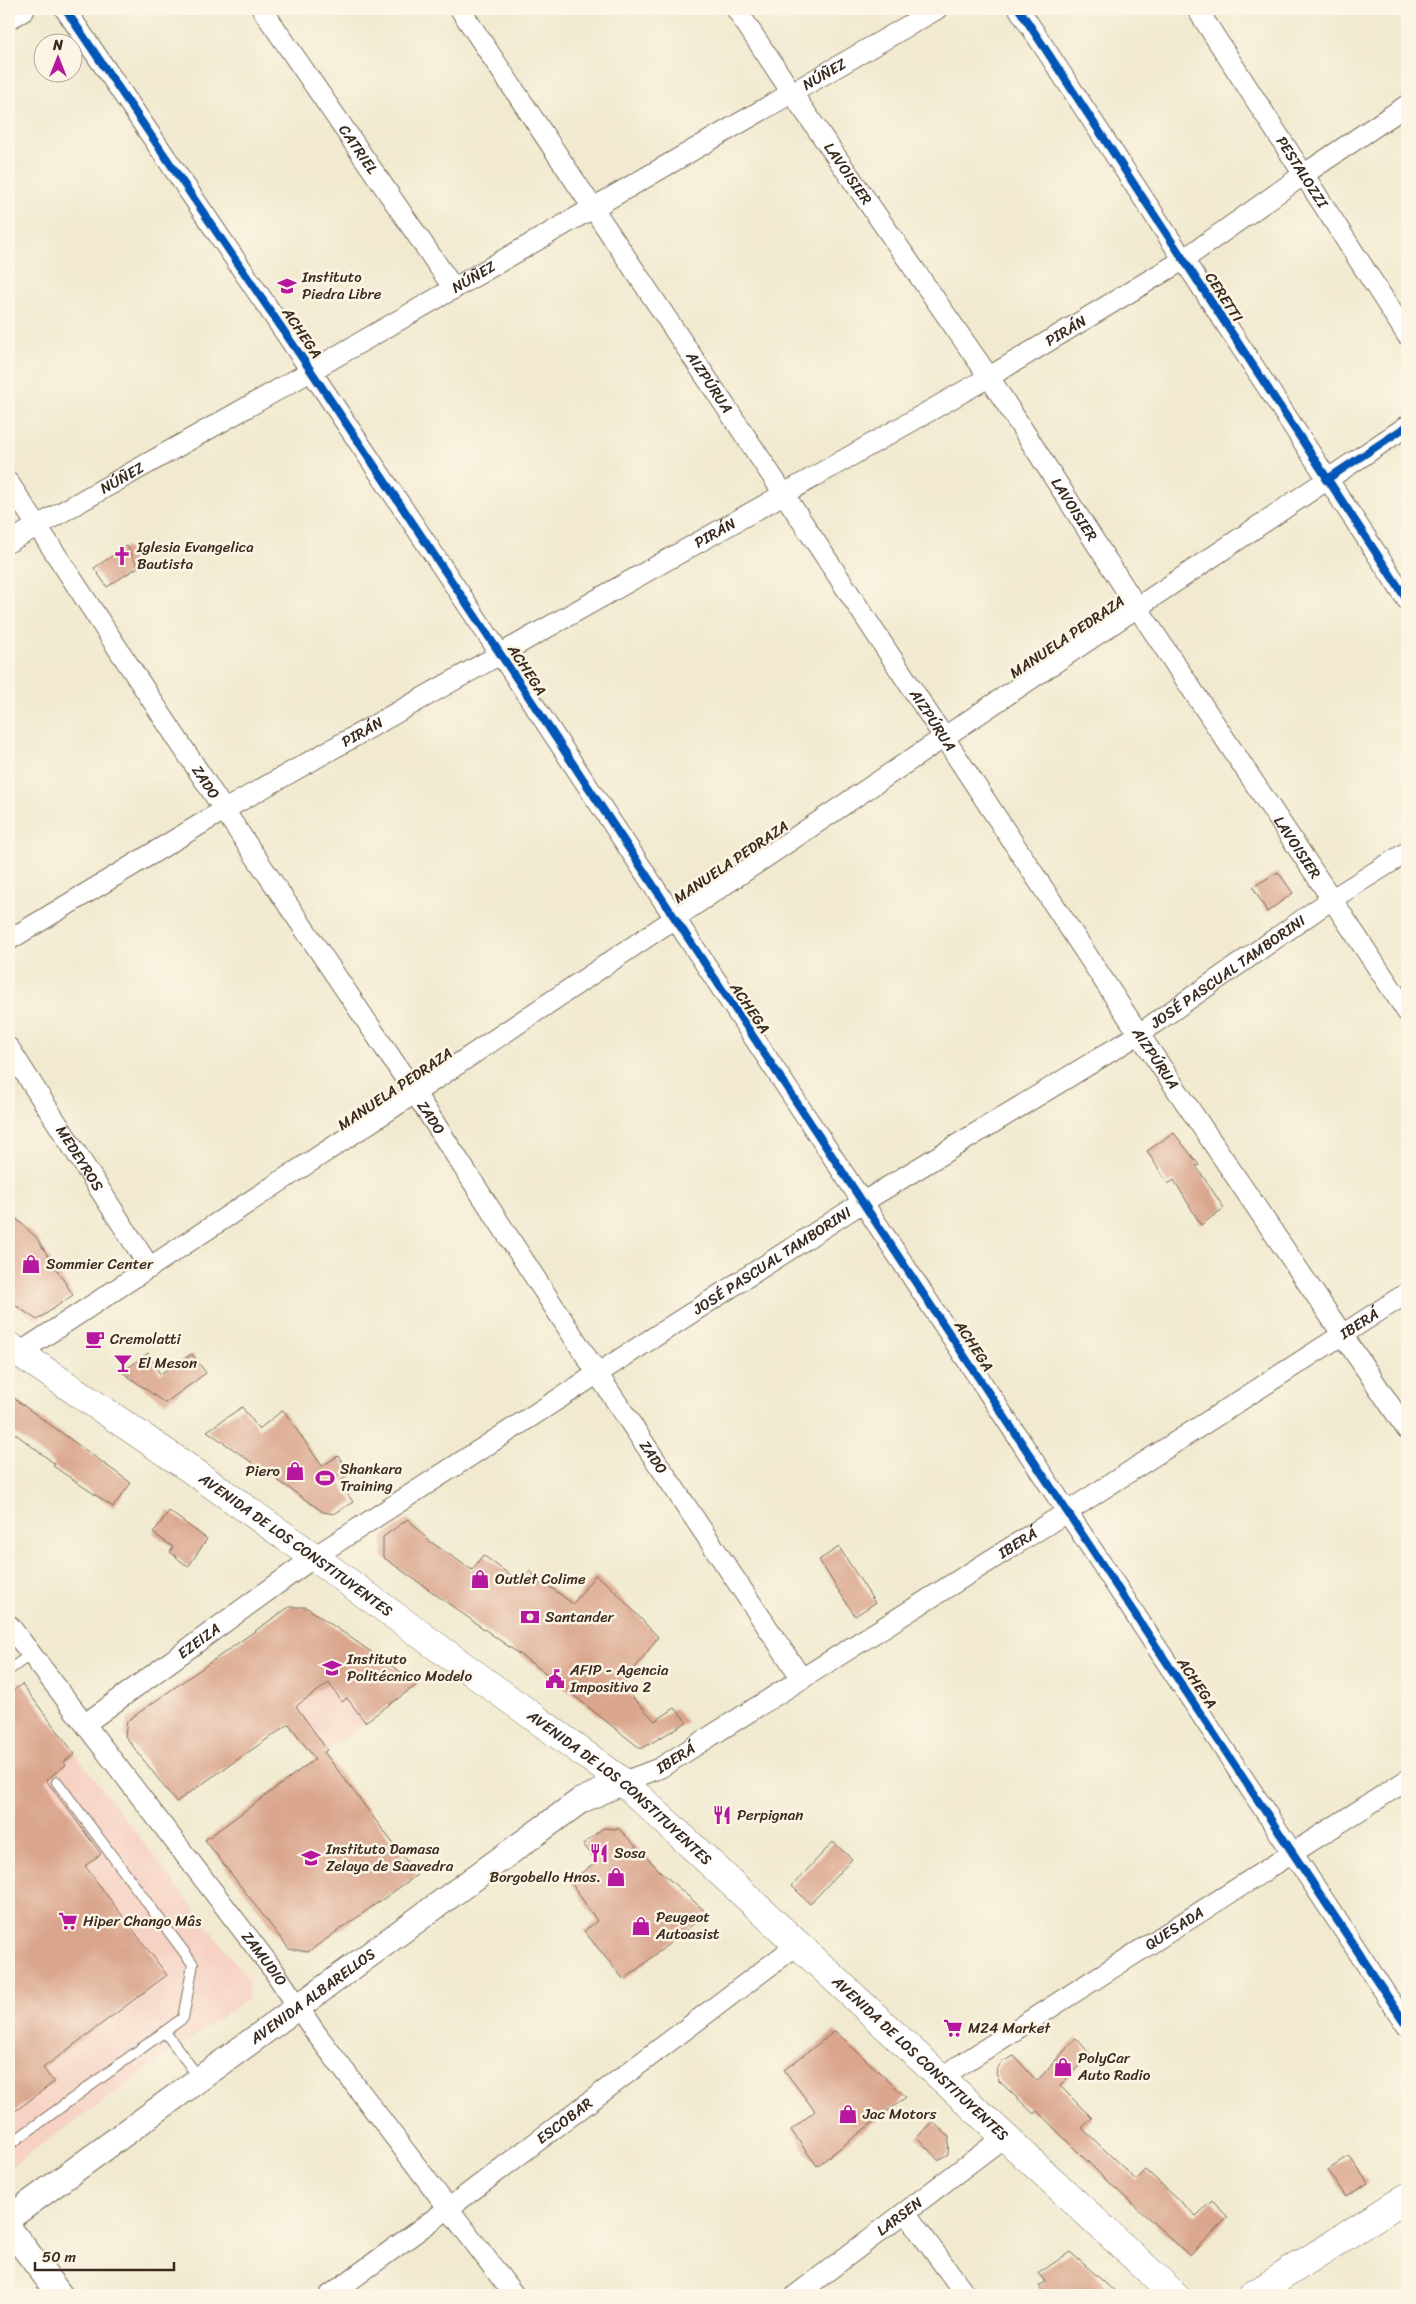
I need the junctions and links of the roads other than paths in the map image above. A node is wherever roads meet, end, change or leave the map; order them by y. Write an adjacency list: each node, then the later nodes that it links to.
1 (22, 9): 9 (street)
2 (65, 9): 17 (street, ACHEGA)
3 (262, 9): 15 (street, CATRIEL)
4 (460, 9): 13 (street, AIZPÚRUA)
5 (736, 9): 10 (street, LAVOISIER)
6 (937, 9): 10 (street, NÚÑEZ)
7 (1019, 9): 14 (street, CERETTI)
8 (1197, 9): 12 (street, PESTALOZZI)
9 (9, 16)
10 (792, 93): 13 (street, NÚÑEZ); 18 (street, LAVOISIER)
11 (1407, 105): 12 (street, PIRÁN)
12 (1303, 175): 14 (street, PIRÁN); 16 (street, PESTALOZZI)
13 (592, 208): 15 (street, NÚÑEZ); 22 (street, AIZPÚRUA)
14 (1183, 260): 18 (street, PIRÁN); 20 (street, CERETTI)
15 (454, 289): 17 (street, NÚÑEZ)
16 (1407, 335)
17 (312, 371): 23 (street, NÚÑEZ); 27 (street, ACHEGA)
18 (989, 377): 22 (street, PIRÁN); 26 (street, LAVOISIER)
19 (1407, 426): 20 (street, MANUELA PEDRAZA)
20 (1326, 480): 25 (street, CERETTI); 26 (street, MANUELA PEDRAZA)
21 (9, 483): 23 (street, ZADO)
22 (784, 494): 27 (street, PIRÁN); 28 (street, AIZPÚRUA)
23 (38, 526): 24 (street, NÚÑEZ); 29 (street, ZADO)
24 (9, 542)
25 (1407, 600)
26 (1137, 607): 28 (street, MANUELA PEDRAZA); 31 (street, LAVOISIER)
27 (501, 655): 29 (street, PIRÁN); 32 (street, ACHEGA)
28 (943, 737): 32 (street, MANUELA PEDRAZA); 35 (street, AIZPÚRUA)
29 (224, 810): 33 (street, PIRÁN); 37 (street, ZADO)
30 (1407, 852): 31 (street, JOSÉ PASCUAL TAMBORINI)
31 (1332, 899): 34 (street, LAVOISIER); 35 (street, JOSÉ PASCUAL TAMBORINI)
32 (673, 918): 37 (street, MANUELA PEDRAZA); 38 (street, ACHEGA)
33 (9, 940)
34 (1407, 1012)
35 (1139, 1034): 38 (street, JOSÉ PASCUAL TAMBORINI); 41 (street, AIZPÚRUA)
36 (9, 1048): 39 (street, MEDEYROS)
37 (415, 1093): 39 (street, MANUELA PEDRAZA); 43 (street, ZADO)
38 (863, 1202): 43 (street, JOSÉ PASCUAL TAMBORINI); 45 (street, ACHEGA)
39 (150, 1268): 42 (street, MANUELA PEDRAZA)
40 (1407, 1294): 41 (street, IBERÁ)
41 (1344, 1334): 44 (street, AIZPÚRUA); 45 (street, IBERÁ)
42 (12, 1353): 46 (main road, AVENIDA DE LOS CONSTITUYENTES)
43 (597, 1373): 46 (street, JOSÉ PASCUAL TAMBORINI); 50 (street, ZADO)
44 (1407, 1430)
45 (1067, 1512): 50 (street, IBERÁ); 55 (street, ACHEGA)
46 (314, 1557): 51 (street, EZEIZA); 54 (main road, AVENIDA DE LOS CONSTITUYENTES)
47 (9, 1625): 48 (street, ZAMUDIO)
48 (31, 1654): 49 (lane); 51 (street, ZAMUDIO)
49 (9, 1670)
50 (802, 1679): 54 (street, IBERÁ)
51 (85, 1724): 57 (street, ZAMUDIO)
52 (1407, 1780): 55 (street, QUESADA)
53 (57, 1782): 59 (lane)
54 (623, 1782): 56 (main road, AVENIDA DE LOS CONSTITUYENTES); 57 (street, AVENIDA ALBARELLOS)
55 (1292, 1852): 58 (street, ACHEGA); 60 (street, QUESADA)
56 (797, 1945): 60 (main road, AVENIDA DE LOS CONSTITUYENTES); 65 (street, ESCOBAR)
57 (297, 2008): 61 (street, AVENIDA ALBARELLOS); 65 (street, ZAMUDIO)
58 (1407, 2026)
59 (165, 2032): 61 (lane); 63 (lane)
60 (940, 2078): 62 (main road, AVENIDA DE LOS CONSTITUYENTES)
61 (200, 2079): 67 (street, AVENIDA ALBARELLOS)
62 (1004, 2138): 66 (street, LARSEN); 74 (main road, AVENIDA DE LOS CONSTITUYENTES)
63 (9, 2145)
64 (1407, 2197): 75 (main road)
65 (449, 2208): 70 (street, ESCOBAR); 71 (street, ZAMUDIO)
66 (905, 2212): 72 (street, LARSEN); 73 (street)
67 (9, 2218)
68 (9, 2228): 69 (street)
69 (60, 2295)
70 (330, 2295)
71 (514, 2295)
72 (796, 2295)
73 (966, 2295)
74 (1175, 2295)
75 (1253, 2295)

